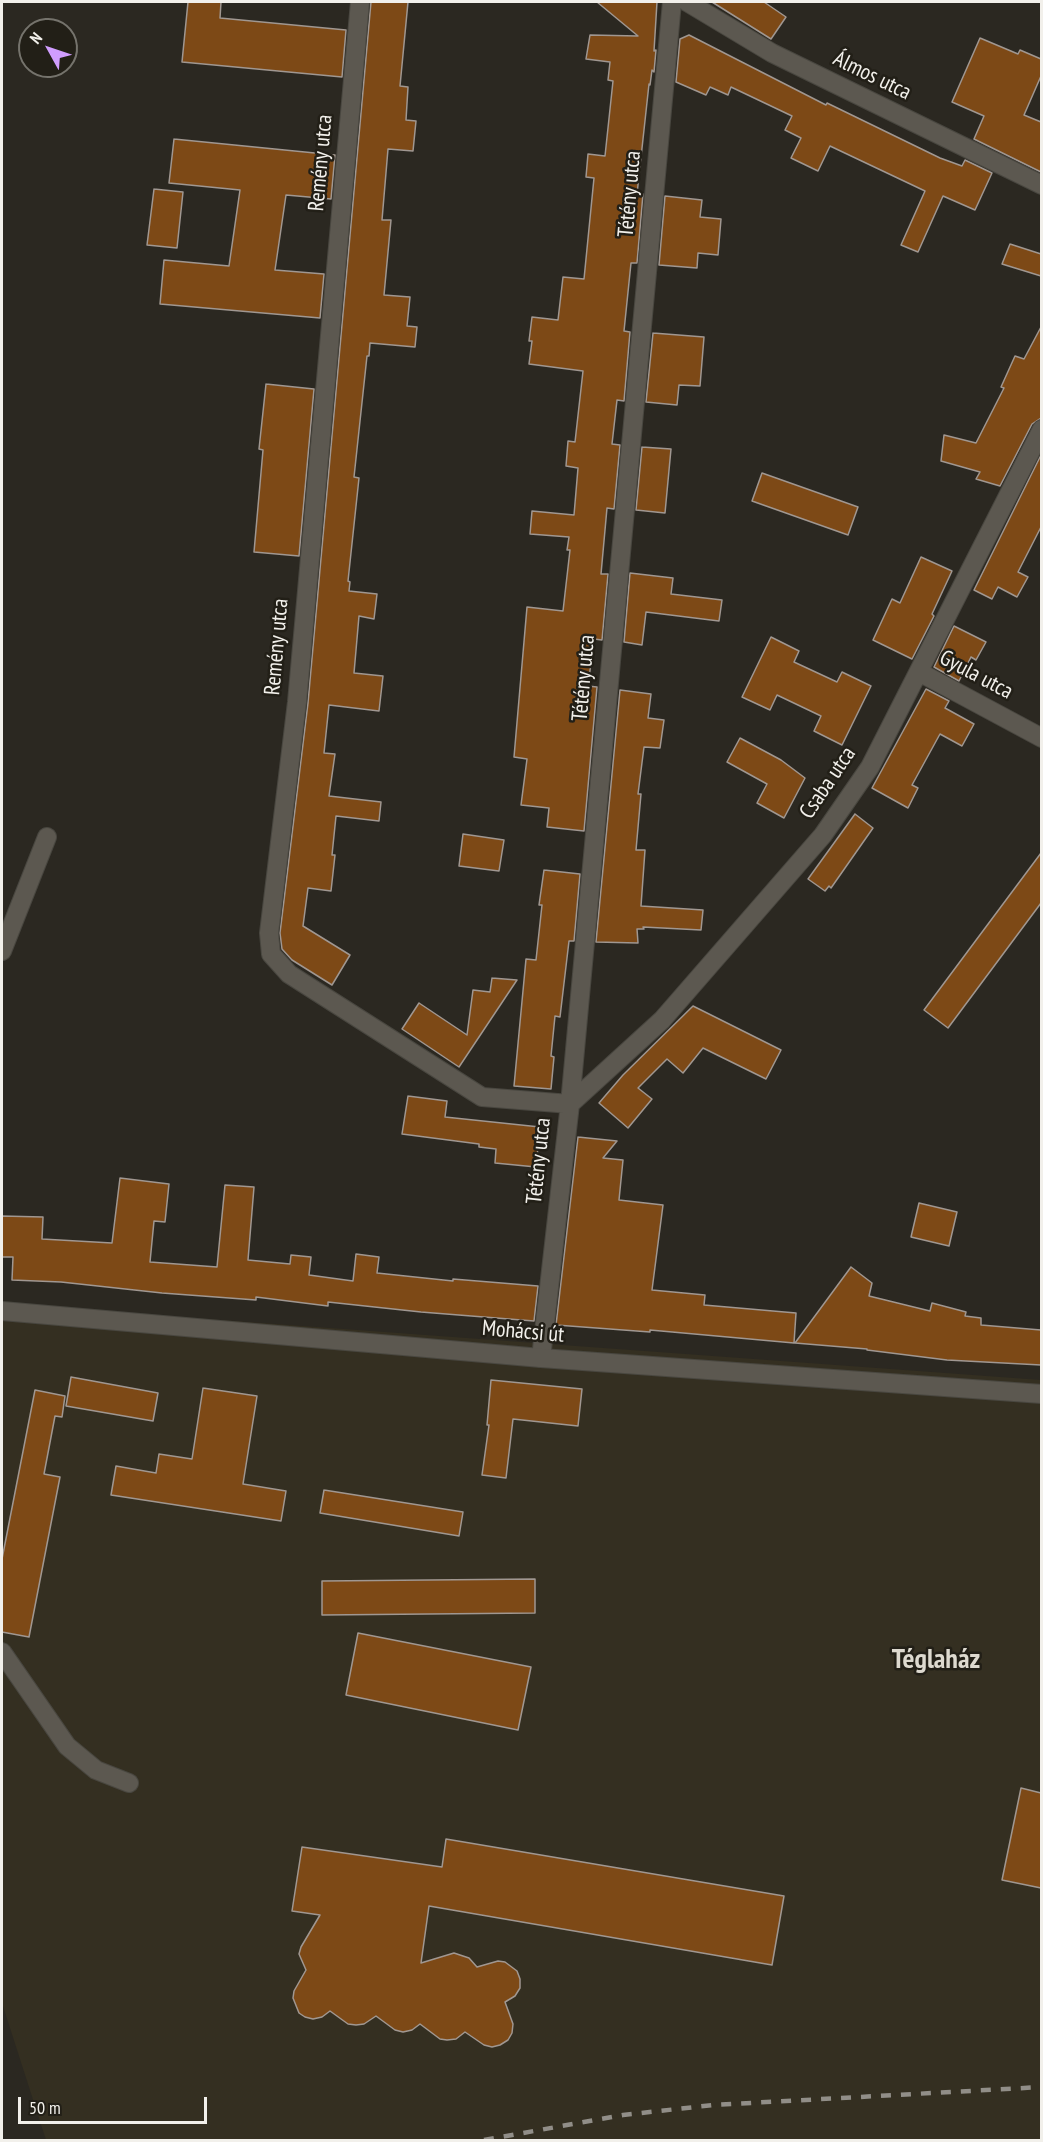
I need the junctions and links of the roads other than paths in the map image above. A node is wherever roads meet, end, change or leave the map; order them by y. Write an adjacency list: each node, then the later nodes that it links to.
1 (360, 2): 10 (street, Remény utca)
2 (672, 2): 10 (street, Tétény utca)
3 (687, 2): 4 (street, Álmos utca)
4 (1041, 185)
5 (1041, 429): 6 (street, Csaba utca)
6 (919, 672): 7 (street, Gyula utca); 10 (street, Csaba utca)
7 (1041, 738)
8 (47, 837): 9 (street)
9 (2, 951)
10 (570, 1104): 12 (street, Tétény utca)
11 (2, 1311): 12 (street, Mohácsi út)
12 (541, 1358): 13 (street, Mohácsi út)
13 (1041, 1394)
14 (2, 1652): 15 (street)
15 (129, 1783)

